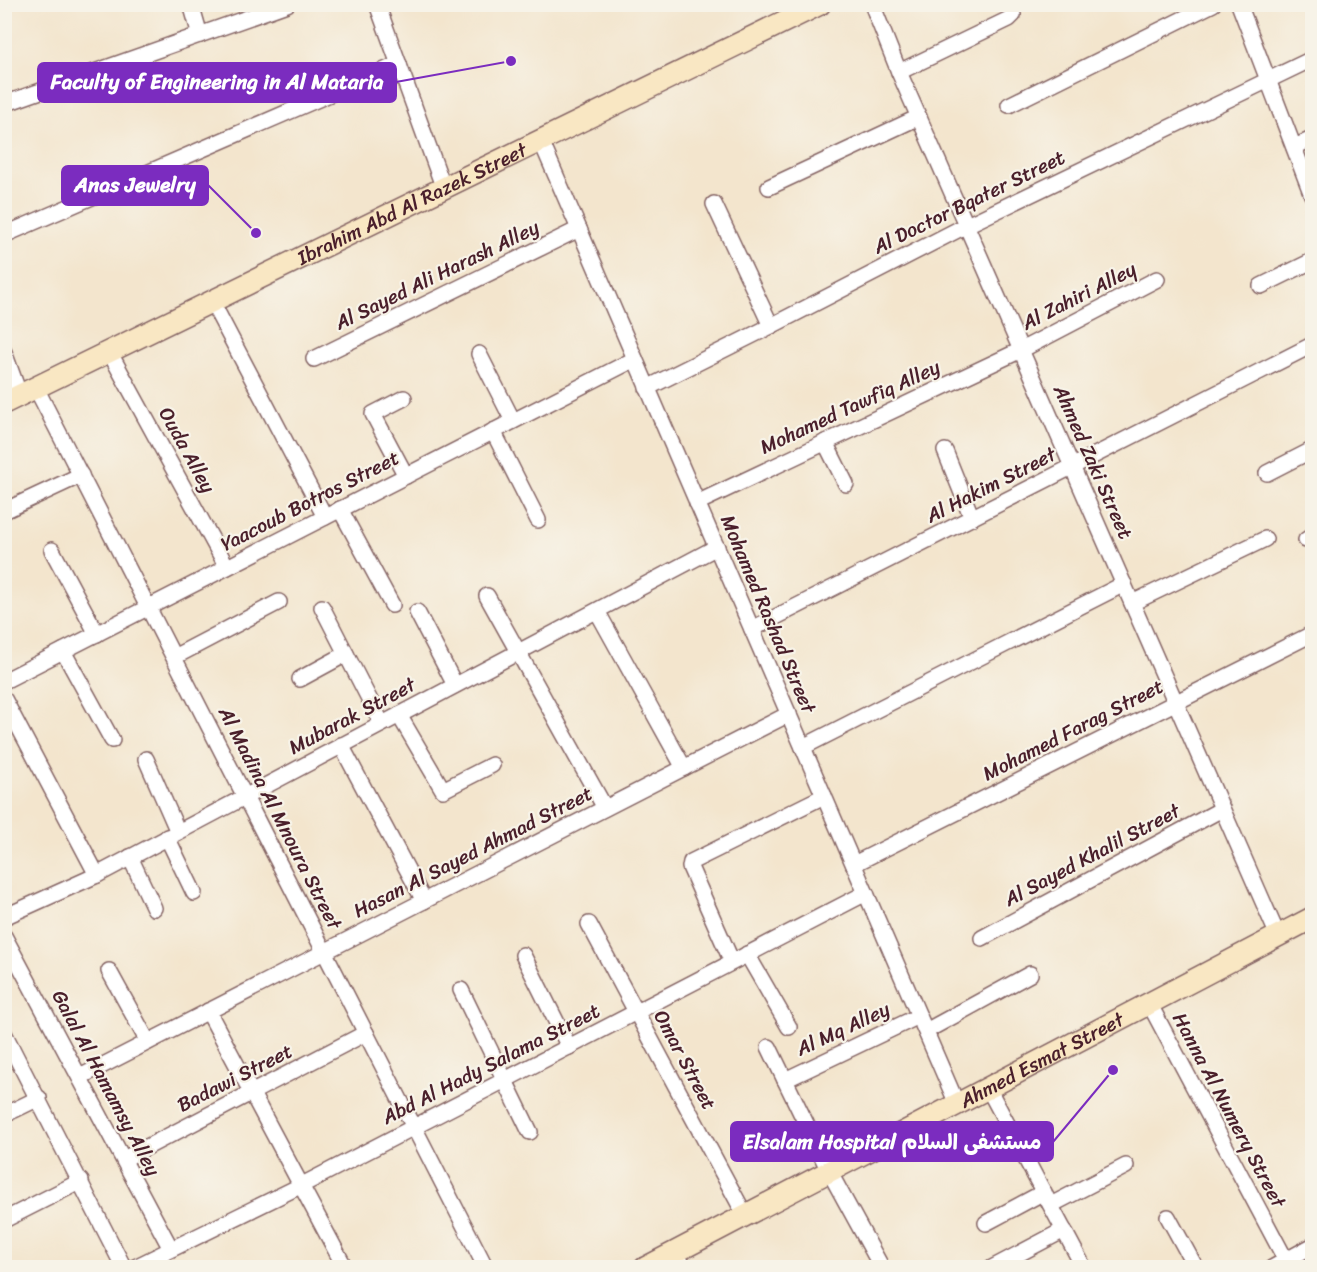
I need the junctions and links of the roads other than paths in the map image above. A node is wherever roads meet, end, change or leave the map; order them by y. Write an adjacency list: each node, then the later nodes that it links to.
1 (191, 4): 9 (street)
2 (287, 4): 9 (street)
3 (377, 4): 11 (street)
4 (820, 4): 18 (main road, Ibrahim Abd Al Razek Street)
5 (872, 4): 12 (street, Ahmed Zaki Street)
6 (1011, 4): 12 (street)
7 (1213, 4): 15 (street)
8 (1239, 4): 13 (street)
9 (200, 35): 14 (street)
10 (1312, 59): 13 (street, Al Doctor Bqater Street)
11 (399, 64): 21 (street); 26 (street)
12 (899, 72): 16 (street, Ahmed Zaki Street)
13 (1268, 81): 19 (street); 24 (street, Al Doctor Bqater Street)
14 (4, 104)
15 (1009, 105)
16 (919, 117): 20 (street); 24 (street, Ahmed Zaki Street)
17 (1312, 139): 19 (street)
18 (541, 141): 21 (main road, Ibrahim Abd Al Razek Street); 25 (street, Mohamed Rashad Street)
19 (1294, 147): 22 (street)
20 (769, 187)
21 (444, 189): 30 (main road, Ibrahim Abd Al Razek Street)
22 (1312, 195)
23 (714, 204): 31 (street)
24 (967, 225): 31 (street, Al Doctor Bqater Street); 33 (street, Ahmed Zaki Street)
25 (579, 229): 37 (street, Mohamed Rashad Street); 38 (street, Al Sayed Ali Harash Alley)
26 (4, 235)
27 (1312, 261): 29 (street)
28 (1156, 279): 33 (street, Al Zahiri Alley)
29 (1261, 286)
30 (212, 302): 35 (main road, Ibrahim Abd Al Razek Street); 55 (street)
31 (771, 326): 39 (street, Al Doctor Bqater Street)
32 (1312, 345): 47 (street, Al Hakim Street)
33 (1021, 350): 44 (street, Mohamed Tawfiq Alley); 47 (street, Ahmed Zaki Street)
34 (4, 352): 40 (street, Al Madina Al Mnoura Street)
35 (110, 352): 40 (main road, Ibrahim Abd Al Razek Street); 61 (street, Ouda Alley)
36 (479, 354): 42 (street)
37 (635, 358): 39 (street, Mohamed Rashad Street); 42 (street, Yaacoub Botros Street)
38 (314, 359)
39 (647, 388): 52 (street, Mohamed Rashad Street)
40 (20, 396): 49 (street, Al Madina Al Mnoura Street)
41 (404, 398): 50 (street)
42 (513, 421): 43 (street, Yaacoub Botros Street)
43 (493, 431): 50 (street, Yaacoub Botros Street); 57 (street)
44 (825, 442): 51 (street); 52 (street, Mohamed Tawfiq Alley)
45 (1312, 450): 48 (street)
46 (945, 451): 56 (street)
47 (1072, 467): 56 (street, Al Hakim Street); 62 (street, Ahmed Zaki Street)
48 (1266, 473)
49 (81, 475): 54 (street); 68 (street, Al Madina Al Mnoura Street)
50 (406, 476): 53 (street, Yaacoub Botros Street)
51 (846, 484)
52 (698, 503): 59 (street, Mohamed Rashad Street)
53 (340, 509): 55 (street, Yaacoub Botros Street); 66 (street)
54 (4, 511)
55 (325, 517): 61 (street, Yaacoub Botros Street)
56 (972, 518): 71 (street, Al Hakim Street)
57 (538, 520)
58 (1265, 540): 65 (street)
59 (717, 547): 69 (street, Mubarak Street); 71 (street, Mohamed Rashad Street)
60 (52, 550): 73 (street)
61 (227, 567): 68 (street, Yaacoub Botros Street)
62 (1124, 584): 65 (street, Ahmed Zaki Street); 88 (street)
63 (487, 596): 75 (street)
64 (279, 602): 77 (street)
65 (1132, 603): 82 (street, Ahmed Zaki Street)
66 (392, 605)
67 (322, 607): 76 (street)
68 (148, 608): 73 (street, Yaacoub Botros Street); 77 (street, Al Madina Al Mnoura Street)
69 (597, 611): 75 (street, Mubarak Street); 91 (street)
70 (417, 612): 80 (street)
71 (752, 629): 83 (street, Mohamed Rashad Street)
72 (1312, 633): 82 (street, Mohamed Farag Street)
73 (97, 634): 74 (street, Yaacoub Botros Street)
74 (63, 651): 79 (street, Yaacoub Botros Street); 86 (street)
75 (518, 652): 80 (street, Mubarak Street); 94 (street)
76 (346, 654): 78 (street); 85 (street)
77 (174, 657): 92 (street, Al Madina Al Mnoura Street)
78 (300, 678)
79 (4, 681)
80 (455, 685): 84 (street, Mubarak Street)
81 (4, 699): 99 (street)
82 (1175, 702): 95 (street, Ahmed Zaki Street); 98 (street, Mohamed Farag Street)
83 (789, 714): 88 (street, Mohamed Rashad Street); 91 (street, Hasan Al Sayed Ahmad Street)
84 (399, 715): 85 (street, Mubarak Street); 90 (street)
85 (382, 724): 87 (street, Mubarak Street)
86 (112, 740)
87 (341, 746): 92 (street, Mubarak Street); 102 (street)
88 (803, 747): 93 (street, Mohamed Rashad Street)
89 (146, 759): 96 (street)
90 (492, 765)
91 (684, 768): 94 (street, Hasan Al Sayed Ahmad Street)
92 (245, 796): 96 (street, Mubarak Street); 110 (street, Al Madina Al Mnoura Street)
93 (824, 796): 98 (street, Mohamed Rashad Street); 113 (street)
94 (605, 808): 102 (street, Hasan Al Sayed Ahmad Street)
95 (1222, 809): 108 (street, Ahmed Zaki Street); 109 (street, Al Sayed Khalil Street)
96 (173, 835): 97 (street, Mubarak Street); 100 (street)
97 (130, 857): 99 (street, Mubarak Street); 103 (street)
98 (854, 864): 101 (street, Mohamed Rashad Street)
99 (98, 874): 104 (street, Mubarak Street)
100 (194, 893)
101 (866, 893): 111 (street, Abd Al Hady Salama Street); 120 (street, Mohamed Rashad Street)
102 (424, 901): 110 (street, Hasan Al Sayed Ahmad Street)
103 (154, 908)
104 (4, 917)
105 (1312, 918): 108 (main road, Ahmed Esmat Street)
106 (589, 924): 119 (street, Omar Street)
107 (4, 936): 128 (street, Galal Al Hamamsy Alley)
108 (1278, 936): 117 (main road, Ahmed Esmat Street)
109 (982, 938)
110 (325, 952): 118 (street, Hasan Al Sayed Ahmad Street); 124 (street, Al Madina Al Mnoura Street)
111 (747, 954): 113 (street, Abd Al Hady Salama Street); 121 (street)
112 (523, 955): 126 (street)
113 (732, 962): 119 (street, Abd Al Hady Salama Street)
114 (109, 970): 125 (street)
115 (1030, 974): 122 (street)
116 (461, 990): 129 (street)
117 (1149, 1003): 131 (main road, Ahmed Esmat Street); 153 (street, Hanna Al Numery Street)
118 (208, 1011): 125 (street, Hasan Al Sayed Ahmad Street); 132 (street)
119 (636, 1012): 126 (street, Abd Al Hady Salama Street); 144 (street, Omar Street)
120 (919, 1016): 122 (street, Mohamed Rashad Street); 130 (street, Al Mq Alley)
121 (789, 1027)
122 (926, 1031): 134 (street, Mohamed Rashad Street)
123 (4, 1033): 133 (street)
124 (366, 1033): 132 (street, Badawi Street); 136 (street, Al Madina Al Mnoura Street)
125 (148, 1042): 128 (street, Hasan Al Sayed Ahmad Street)
126 (569, 1047): 129 (street, Abd Al Hady Salama Street)
127 (769, 1047): 130 (street)
128 (80, 1077): 138 (street, Galal Al Hamamsy Alley)
129 (504, 1080): 136 (street, Abd Al Hady Salama Street); 137 (street)
130 (785, 1080): 140 (street)
131 (988, 1088): 134 (main road, Ahmed Esmat Street); 143 (street)
132 (252, 1093): 138 (street, Badawi Street); 142 (street)
133 (39, 1098): 135 (street); 141 (street)
134 (957, 1104): 140 (main road, Ahmed Esmat Street)
135 (4, 1115)
136 (414, 1127): 142 (street, Abd Al Hady Salama Street); 156 (street, Al Madina Al Mnoura Street)
137 (530, 1132)
138 (123, 1159): 150 (street, Galal Al Hamamsy Alley)
139 (1126, 1166): 143 (street)
140 (829, 1171): 144 (main road, Ahmed Esmat Street); 158 (street)
141 (81, 1181): 146 (street); 154 (street)
142 (302, 1185): 150 (street, Abd Al Hady Salama Street); 152 (street)
143 (1047, 1199): 147 (street); 148 (street)
144 (745, 1215): 151 (main road, Ahmed Esmat Street)
145 (1168, 1217): 161 (street)
146 (4, 1220)
147 (986, 1222)
148 (1064, 1230): 159 (street); 160 (street)
149 (1312, 1246): 153 (street)
150 (171, 1249): 155 (street, Abd Al Hady Salama Street)
151 (680, 1260): 157 (main road, Ahmed Esmat Street)
152 (343, 1264)
153 (1282, 1265)
154 (124, 1268)
155 (133, 1268)
156 (486, 1268)
157 (645, 1268)
158 (882, 1268)
159 (992, 1268)
160 (1084, 1268)
161 (1196, 1268)

